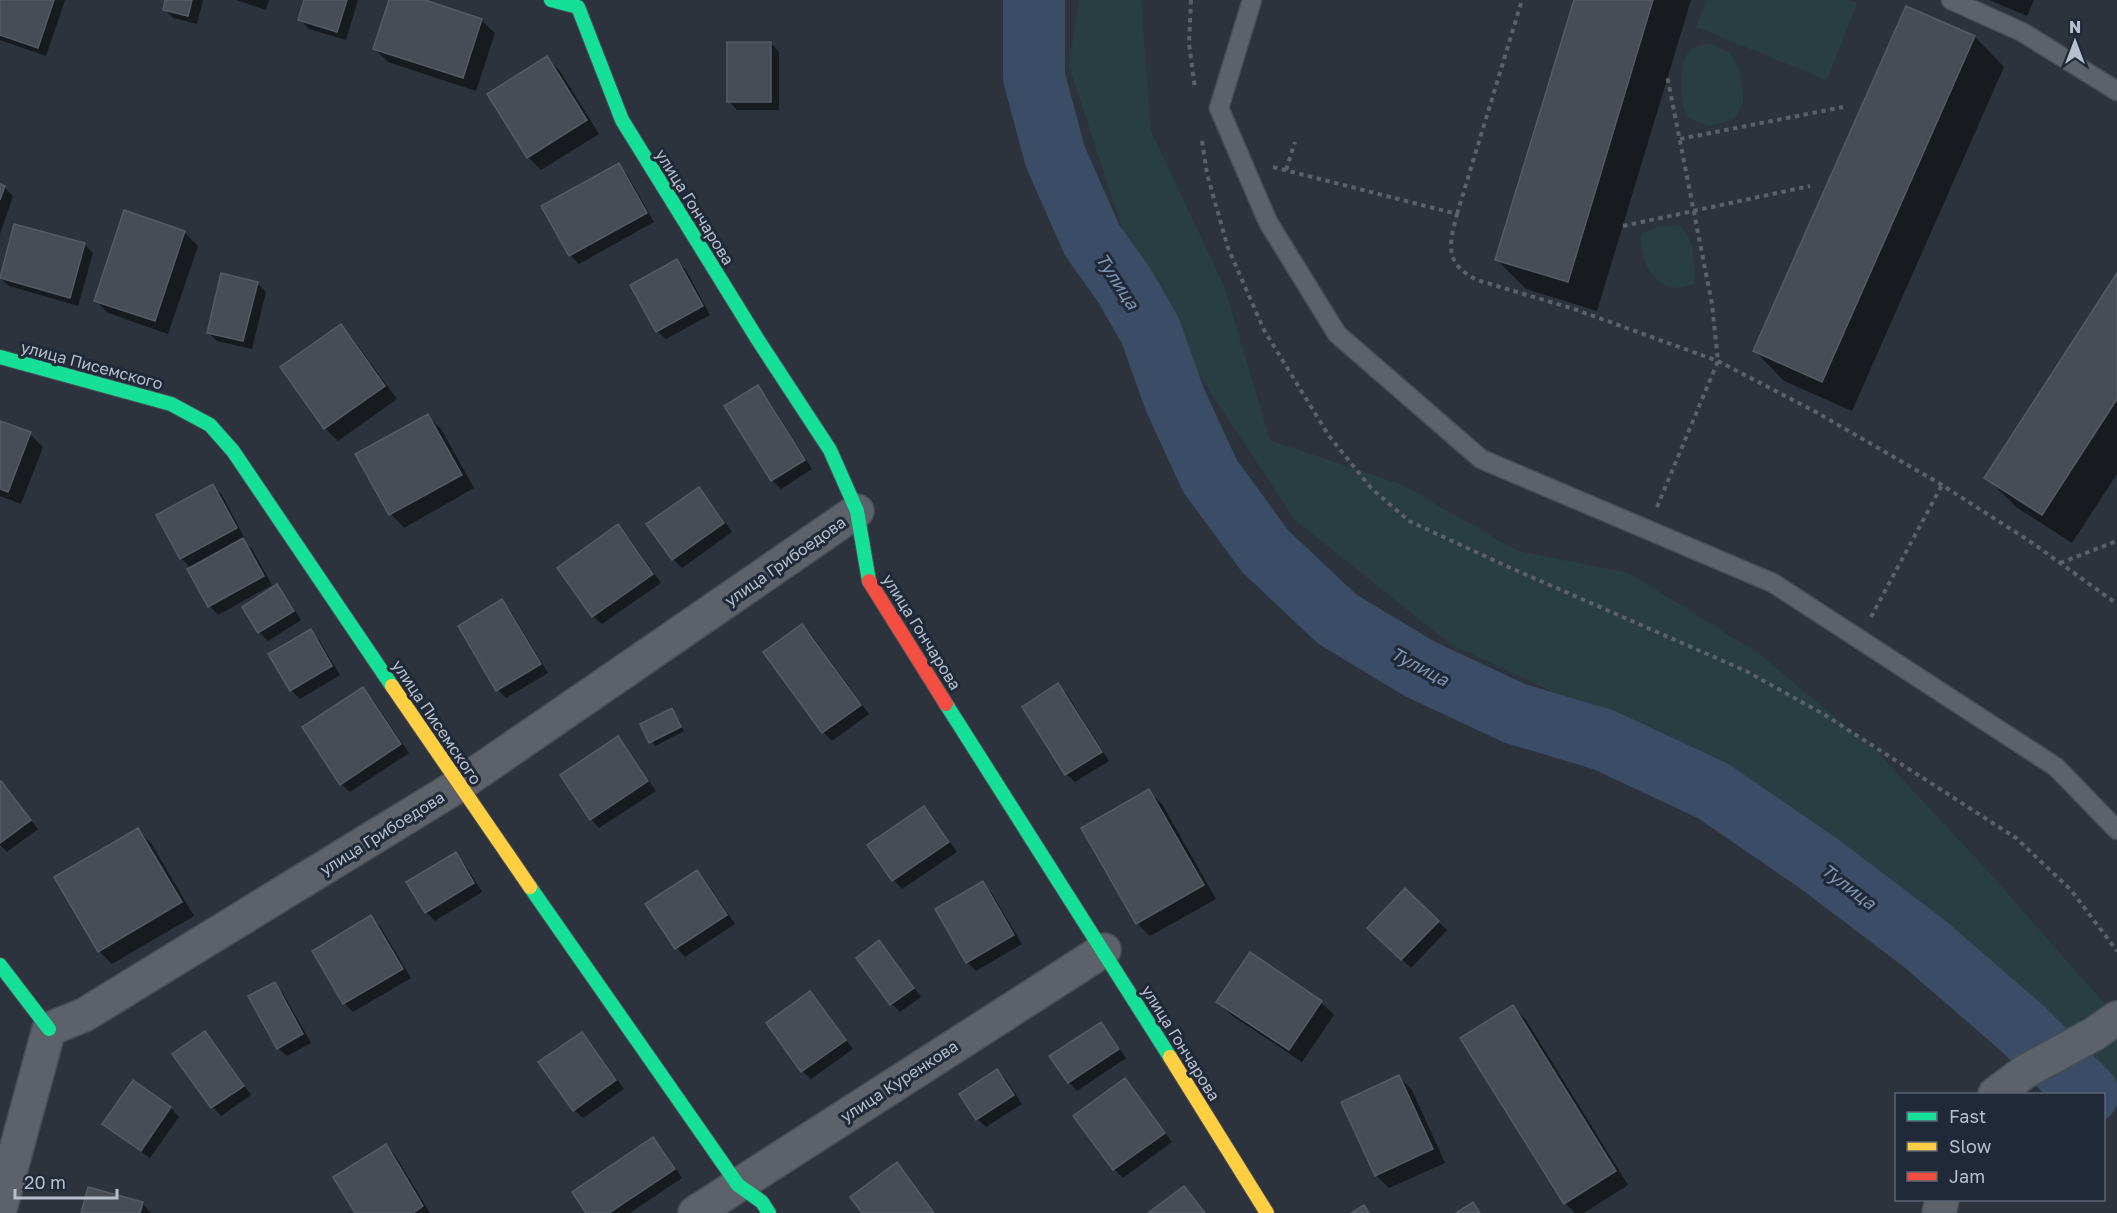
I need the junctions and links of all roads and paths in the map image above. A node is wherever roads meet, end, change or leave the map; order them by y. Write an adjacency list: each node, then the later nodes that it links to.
1 (551, 0): 22 (street, улица Гончарова)
2 (1191, 0): 7 (path)
3 (1252, 0): 13 (lane)
4 (1522, 0): 17 (path)
5 (1951, 0): 8 (lane)
6 (1667, 75): 11 (path)
7 (1196, 91)
8 (2117, 91)
9 (1843, 107): 11 (path)
10 (1202, 139): 31 (path)
11 (1680, 139): 16 (path)
12 (1295, 142): 14 (path)
13 (1241, 159): 14 (path); 23 (lane)
14 (1286, 170): 17 (path)
15 (1810, 186): 16 (path)
16 (1693, 210): 18 (path); 20 (path)
17 (1457, 214): 20 (path)
18 (1623, 226)
19 (0, 357): 28 (street, улица Писемского)
20 (1718, 362): 21 (path); 23 (path)
21 (1942, 485): 25 (path); 27 (path)
22 (857, 511): 28 (street, улица Грибоедова); 30 (street, улица Гончарова)
23 (1647, 530): 27 (lane)
24 (2117, 541): 25 (path)
25 (2060, 563): 26 (path)
26 (2117, 604)
27 (1859, 639): 29 (lane)
28 (459, 785): 34 (street, улица Грибоедова); 36 (street, улица Писемского)
29 (2117, 830)
30 (1104, 950): 36 (street, улица Куренкова); 40 (street, улица Гончарова)
31 (2117, 951)
32 (0, 965): 34 (street)
33 (2105, 1026): 35 (street)
34 (49, 1029): 37 (street)
35 (1998, 1093)
36 (738, 1185): 38 (street, улица Куренкова); 39 (street, улица Писемского)
37 (0, 1209)
38 (695, 1213)
39 (769, 1213)
40 (1267, 1213)

